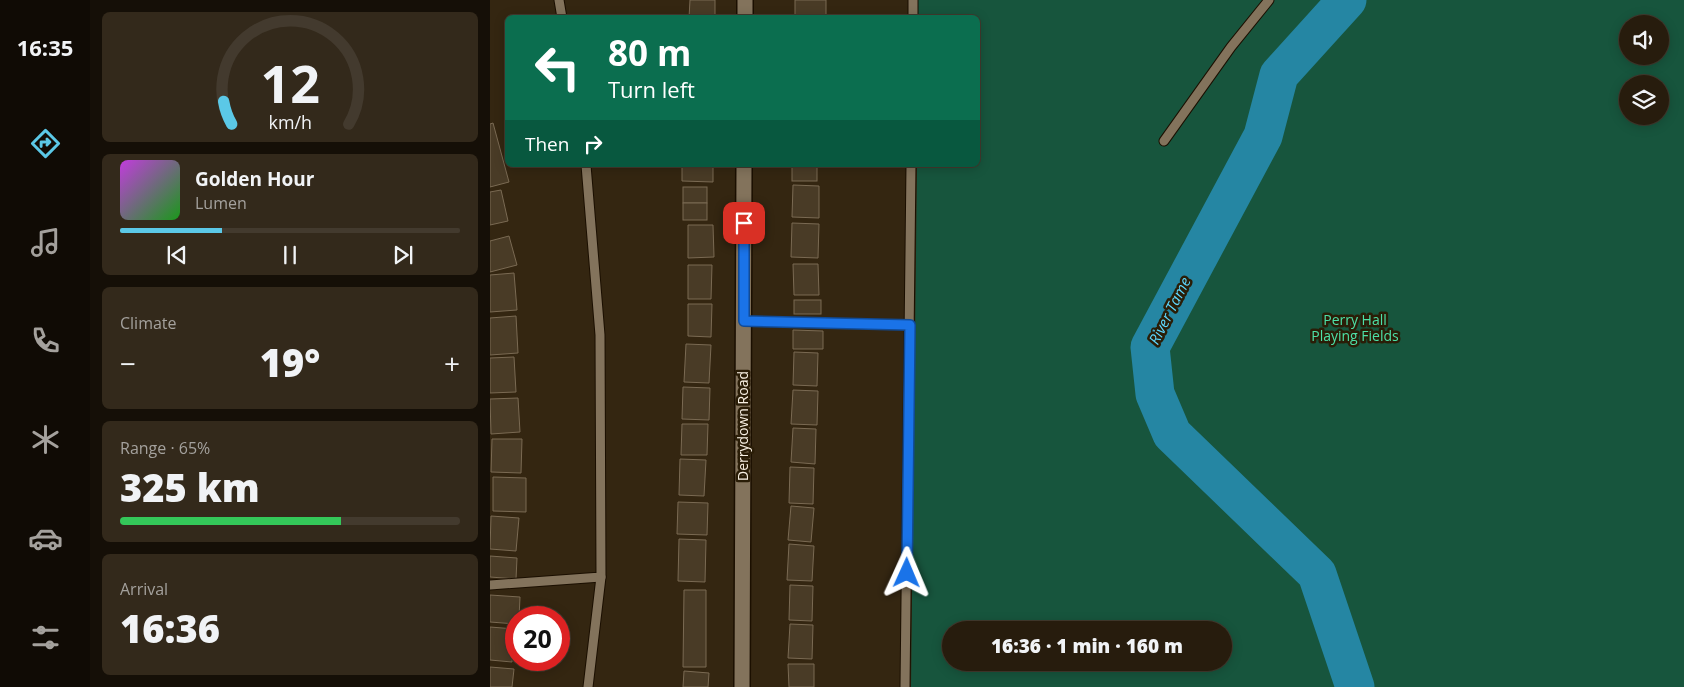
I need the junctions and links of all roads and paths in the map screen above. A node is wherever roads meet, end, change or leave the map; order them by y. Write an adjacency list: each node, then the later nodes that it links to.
1 (558, 0): 5 (lane)
2 (745, 0): 6 (street)
3 (913, 0): 7 (lane)
4 (1269, 0): 8 (lane)
5 (561, 15)
6 (744, 15)
7 (913, 15)
8 (1164, 141)
9 (586, 167): 14 (lane)
10 (744, 167): 12 (street, Derrydown Road)
11 (911, 167): 13 (lane)
12 (744, 321): 13 (lane); 17 (street, Derrydown Road)
13 (910, 325): 18 (lane)
14 (601, 577): 15 (lane); 16 (lane)
15 (490, 585)
16 (588, 687)
17 (742, 687)
18 (905, 687)

